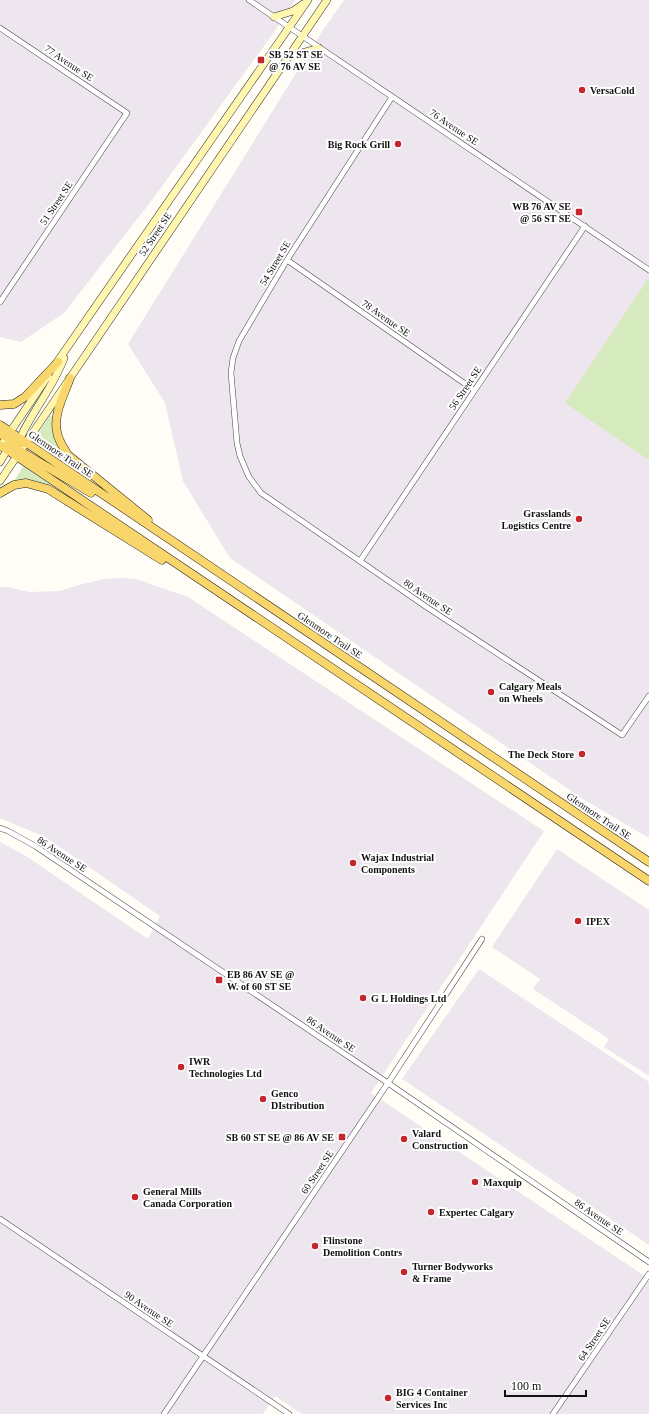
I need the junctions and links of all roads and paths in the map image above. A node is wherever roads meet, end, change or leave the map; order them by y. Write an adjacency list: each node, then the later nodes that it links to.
1 (249, 0): 4 (street, 76 Avenue SE)
2 (327, 0): 7 (main road, 52 Street SE)
3 (308, 1): 4 (main road); 6 (main road, 52 Street SE)
4 (274, 17): 6 (street, 76 Avenue SE)
5 (0, 28): 11 (street, 77 Avenue SE)
6 (290, 28): 7 (street, 76 Avenue SE); 16 (main road, 52 Street SE)
7 (303, 37): 8 (street, 76 Avenue SE); 9 (main road, 52 Street SE)
8 (318, 48): 9 (main road); 10 (street, 76 Avenue SE)
9 (290, 56): 18 (main road, 52 Street SE)
10 (392, 97): 12 (street, 76 Avenue SE); 13 (street, 54 Street SE)
11 (127, 113): 15 (street, 51 Street SE)
12 (586, 226): 14 (street, 76 Avenue SE); 19 (street, 56 Street SE)
13 (287, 260): 19 (street, 78 Avenue SE); 23 (street, 54 Street SE)
14 (649, 270)
15 (0, 302)
16 (67, 348): 17 (main road, 52 Street SE); 22 (main road)
17 (58, 362): 20 (main road); 22 (main road, 52 Street SE)
18 (70, 378): 22 (main road, 52 Street SE); 27 (main road)
19 (474, 390): 28 (street, 56 Street SE)
20 (0, 405)
21 (0, 425): 22 (main road, Glenmore Trail SE)
22 (11, 444): 24 (main road); 25 (main road, 52 Street SE); 27 (main road, Glenmore Trail SE); 29 (main road, Glenmore Trail SE)
23 (240, 456): 28 (street, 80 Avenue SE)
24 (0, 462)
25 (0, 481)
26 (0, 493): 29 (main road)
27 (166, 537): 32 (main road, Glenmore Trail SE)
28 (360, 561): 30 (street, 80 Avenue SE)
29 (190, 572): 33 (main road, Glenmore Trail SE)
30 (649, 696)
31 (0, 828): 35 (street, 86 Avenue SE)
32 (649, 862)
33 (649, 881)
34 (482, 939): 35 (street, 60 Street SE)
35 (388, 1083): 37 (street, 86 Avenue SE); 39 (street, 60 Street SE)
36 (0, 1219): 39 (street, 90 Avenue SE)
37 (649, 1262)
38 (649, 1274): 42 (street, 64 Street SE)
39 (203, 1356): 40 (street, 60 Street SE); 41 (street, 90 Avenue SE)
40 (164, 1414)
41 (289, 1414)
42 (553, 1414)

